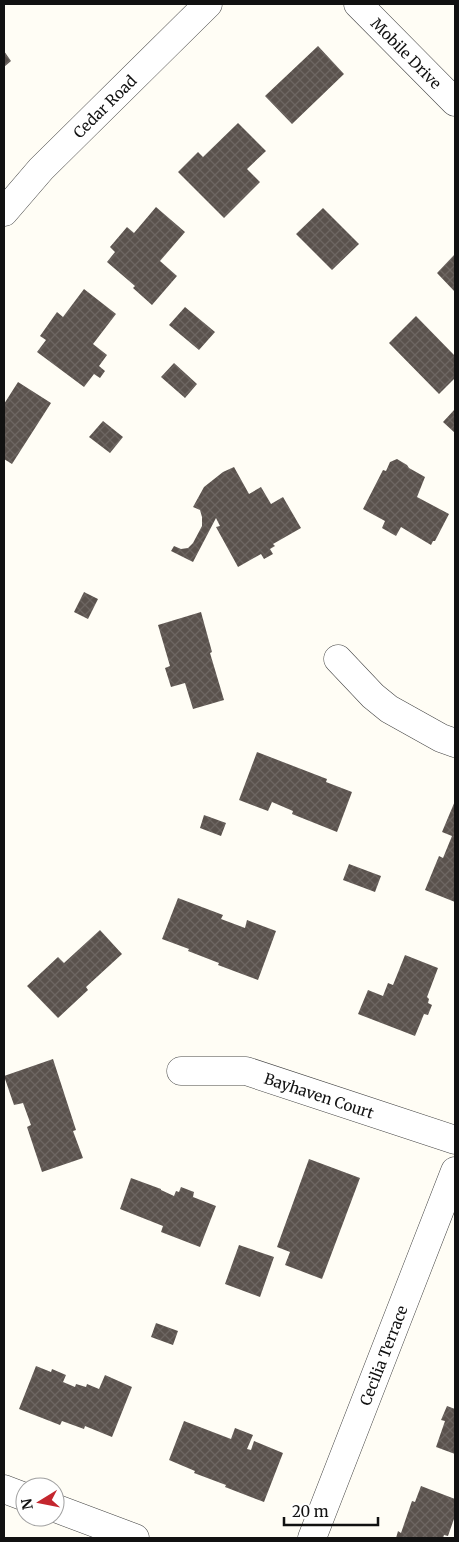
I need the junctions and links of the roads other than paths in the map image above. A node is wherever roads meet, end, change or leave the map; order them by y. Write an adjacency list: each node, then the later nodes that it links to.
1 (208, 4): 4 (street, Cedar Road)
2 (358, 4): 3 (street, Mobile Drive)
3 (455, 102)
4 (4, 212)
5 (338, 659): 6 (street)
6 (455, 742)
7 (181, 1071): 8 (street, Bayhaven Court)
8 (455, 1140)
9 (455, 1172): 12 (street, Cecilia Terrace)
10 (65, 1512): 11 (street)
11 (135, 1538)
12 (312, 1538)

